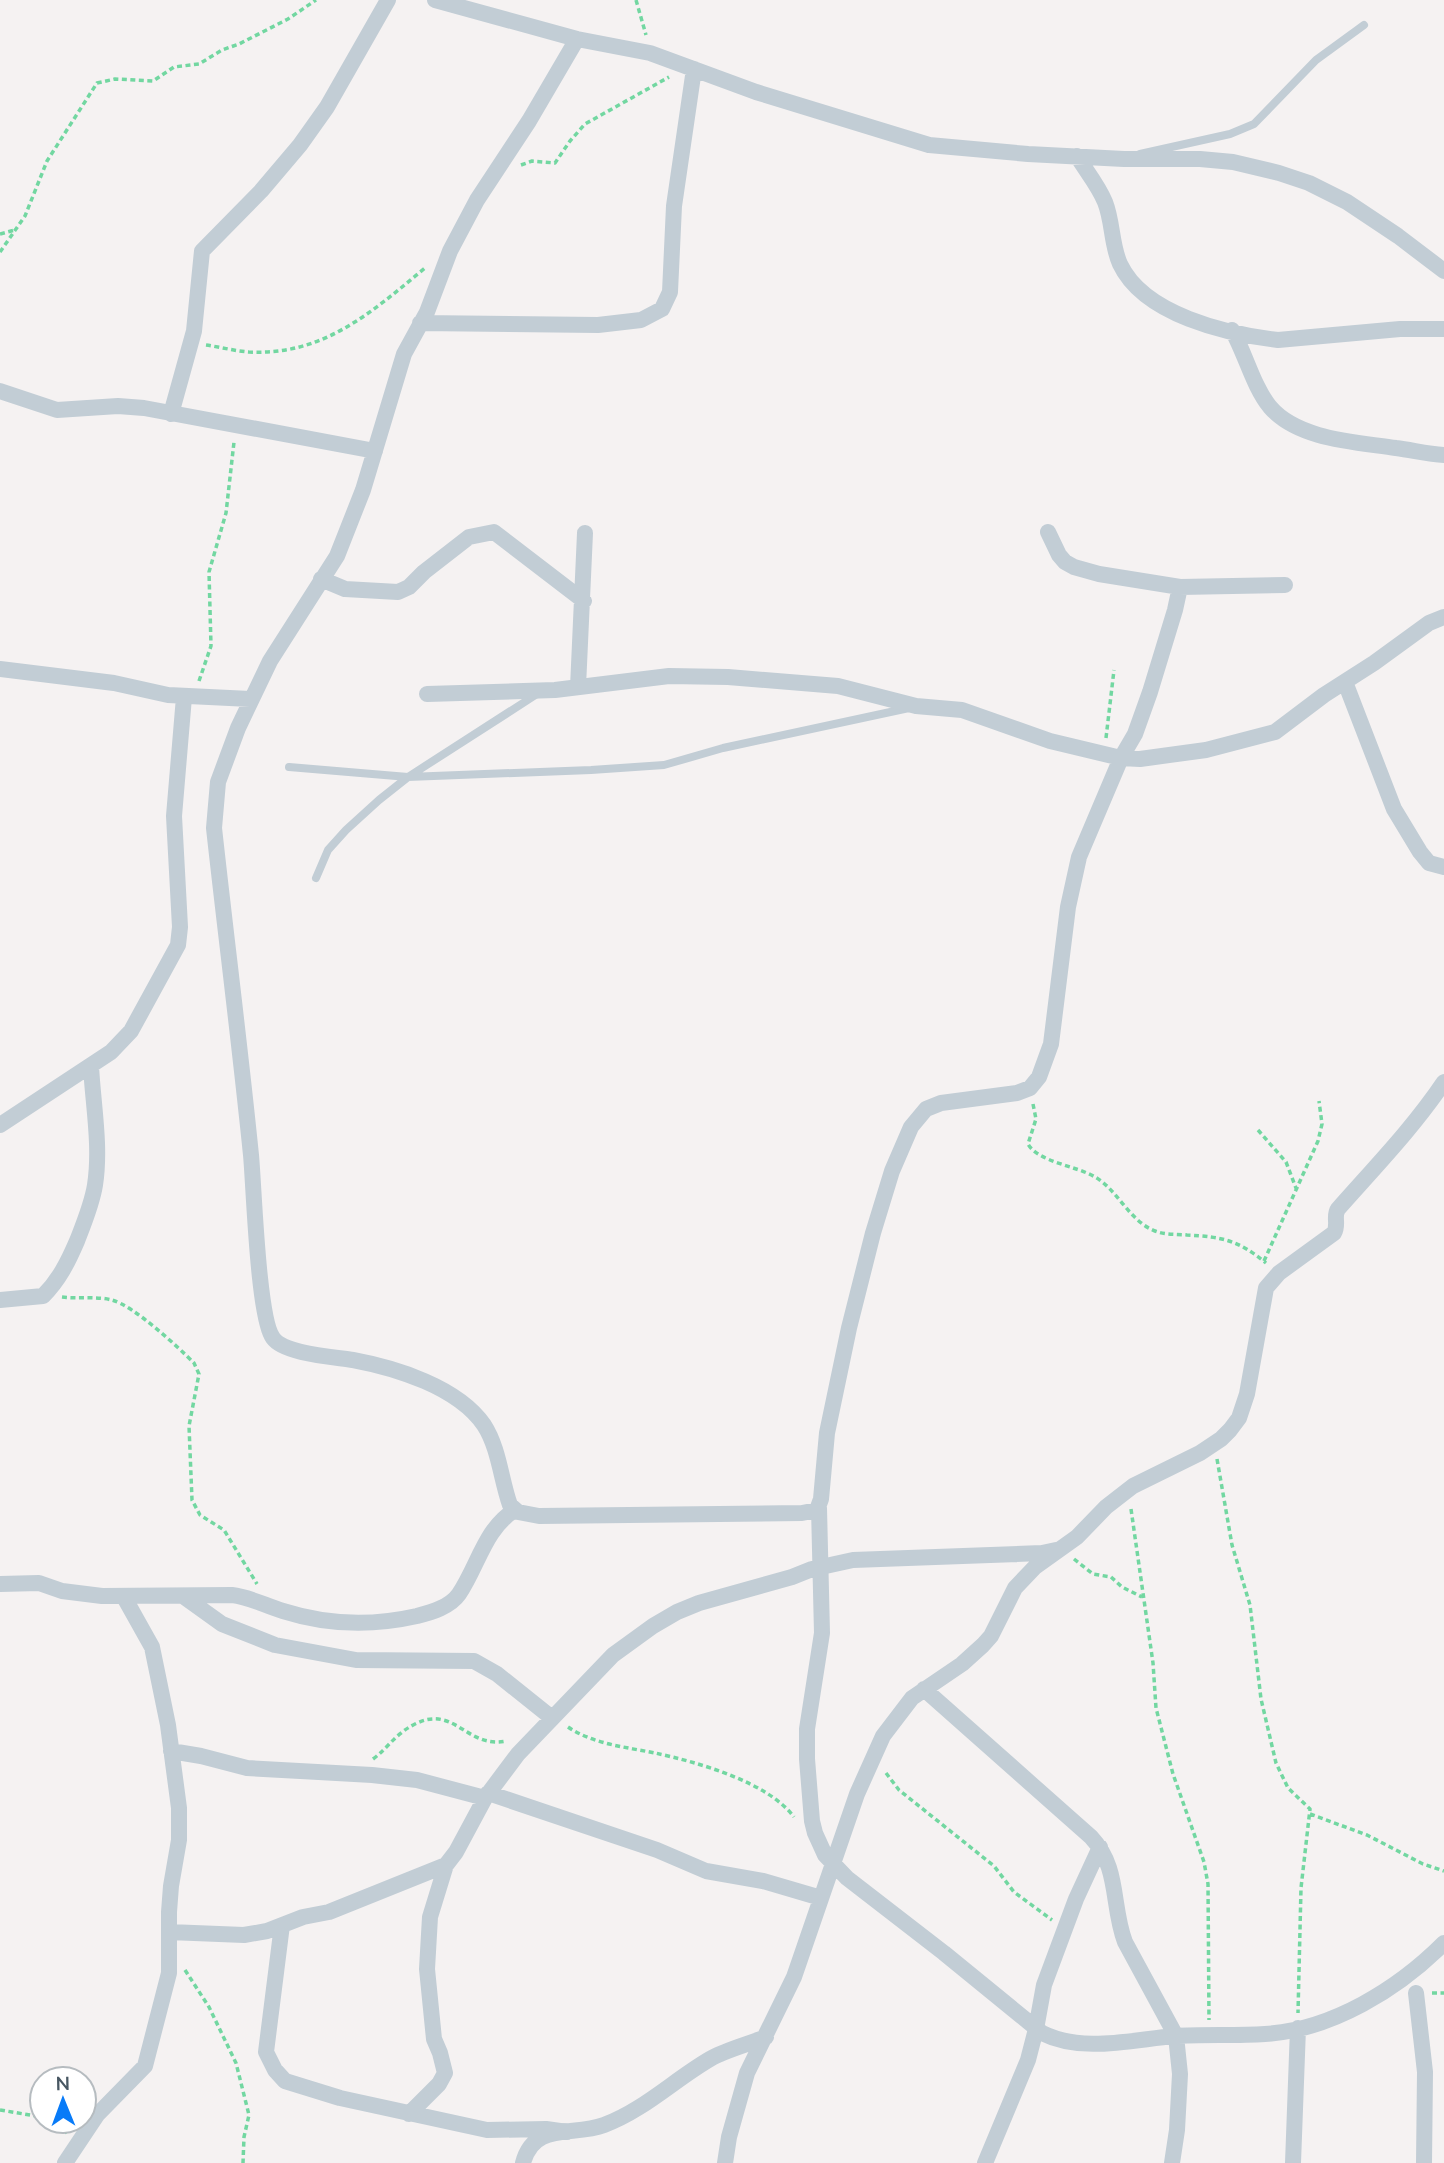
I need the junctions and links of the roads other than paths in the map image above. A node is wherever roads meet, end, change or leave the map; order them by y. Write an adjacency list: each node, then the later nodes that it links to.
1 (388, 0): 13 (street)
2 (435, 0): 4 (street)
3 (1364, 25): 7 (lane)
4 (577, 39): 5 (street); 9 (street)
5 (690, 67): 6 (street); 9 (street)
6 (1077, 156): 7 (street); 10 (street)
7 (1124, 159): 8 (street)
8 (1444, 271)
9 (420, 323): 14 (street)
10 (1232, 330): 11 (street); 15 (street)
11 (1444, 330)
12 (0, 391): 13 (street)
13 (171, 414): 14 (street)
14 (375, 451): 18 (street)
15 (1444, 455)
16 (1048, 532): 20 (street)
17 (585, 533): 21 (street)
18 (321, 579): 21 (street); 29 (street)
19 (1285, 585): 20 (street)
20 (1180, 587): 31 (street)
21 (584, 601): 25 (street)
22 (1444, 617): 24 (street)
23 (0, 669): 28 (street)
24 (1345, 682): 31 (street); 34 (street)
25 (578, 687): 26 (street); 30 (street)
26 (543, 690): 27 (street); 33 (lane)
27 (427, 694)
28 (188, 697): 29 (street); 36 (street)
29 (250, 698): 41 (street)
30 (916, 706): 31 (street); 33 (lane)
31 (1121, 758): 40 (street)
32 (289, 767): 33 (lane)
33 (408, 777): 35 (lane)
34 (1444, 867)
35 (316, 878)
36 (91, 1066): 38 (street); 39 (street)
37 (1444, 1082): 42 (street)
38 (0, 1125)
39 (0, 1300)
40 (819, 1508): 41 (street); 43 (street)
41 (515, 1510): 45 (street)
42 (1060, 1548): 43 (street); 47 (street)
43 (820, 1566): 48 (street); 53 (street)
44 (0, 1584): 46 (street)
45 (183, 1596): 46 (street); 48 (street)
46 (124, 1597): 49 (street)
47 (925, 1689): 51 (street); 53 (street)
48 (552, 1718): 50 (street)
49 (171, 1751): 50 (street); 56 (street)
50 (486, 1796): 52 (street); 54 (street)
51 (1100, 1847): 60 (street); 61 (street)
52 (446, 1865): 55 (street); 63 (street)
53 (833, 1865): 54 (street); 60 (street)
54 (821, 1898): 62 (street)
55 (282, 1925): 56 (street); 63 (street)
56 (169, 1941): 65 (street)
57 (1444, 1943): 59 (street)
58 (1416, 1993): 71 (street)
59 (1298, 2028): 61 (street); 70 (street)
60 (1037, 2029): 61 (street); 68 (street)
61 (1176, 2036): 69 (street)
62 (766, 2037): 64 (street); 67 (street)
63 (409, 2113): 64 (street)
64 (567, 2132): 66 (street)
65 (65, 2163)
66 (523, 2163)
67 (725, 2163)
68 (985, 2163)
69 (1172, 2163)
70 (1293, 2163)
71 (1424, 2163)

